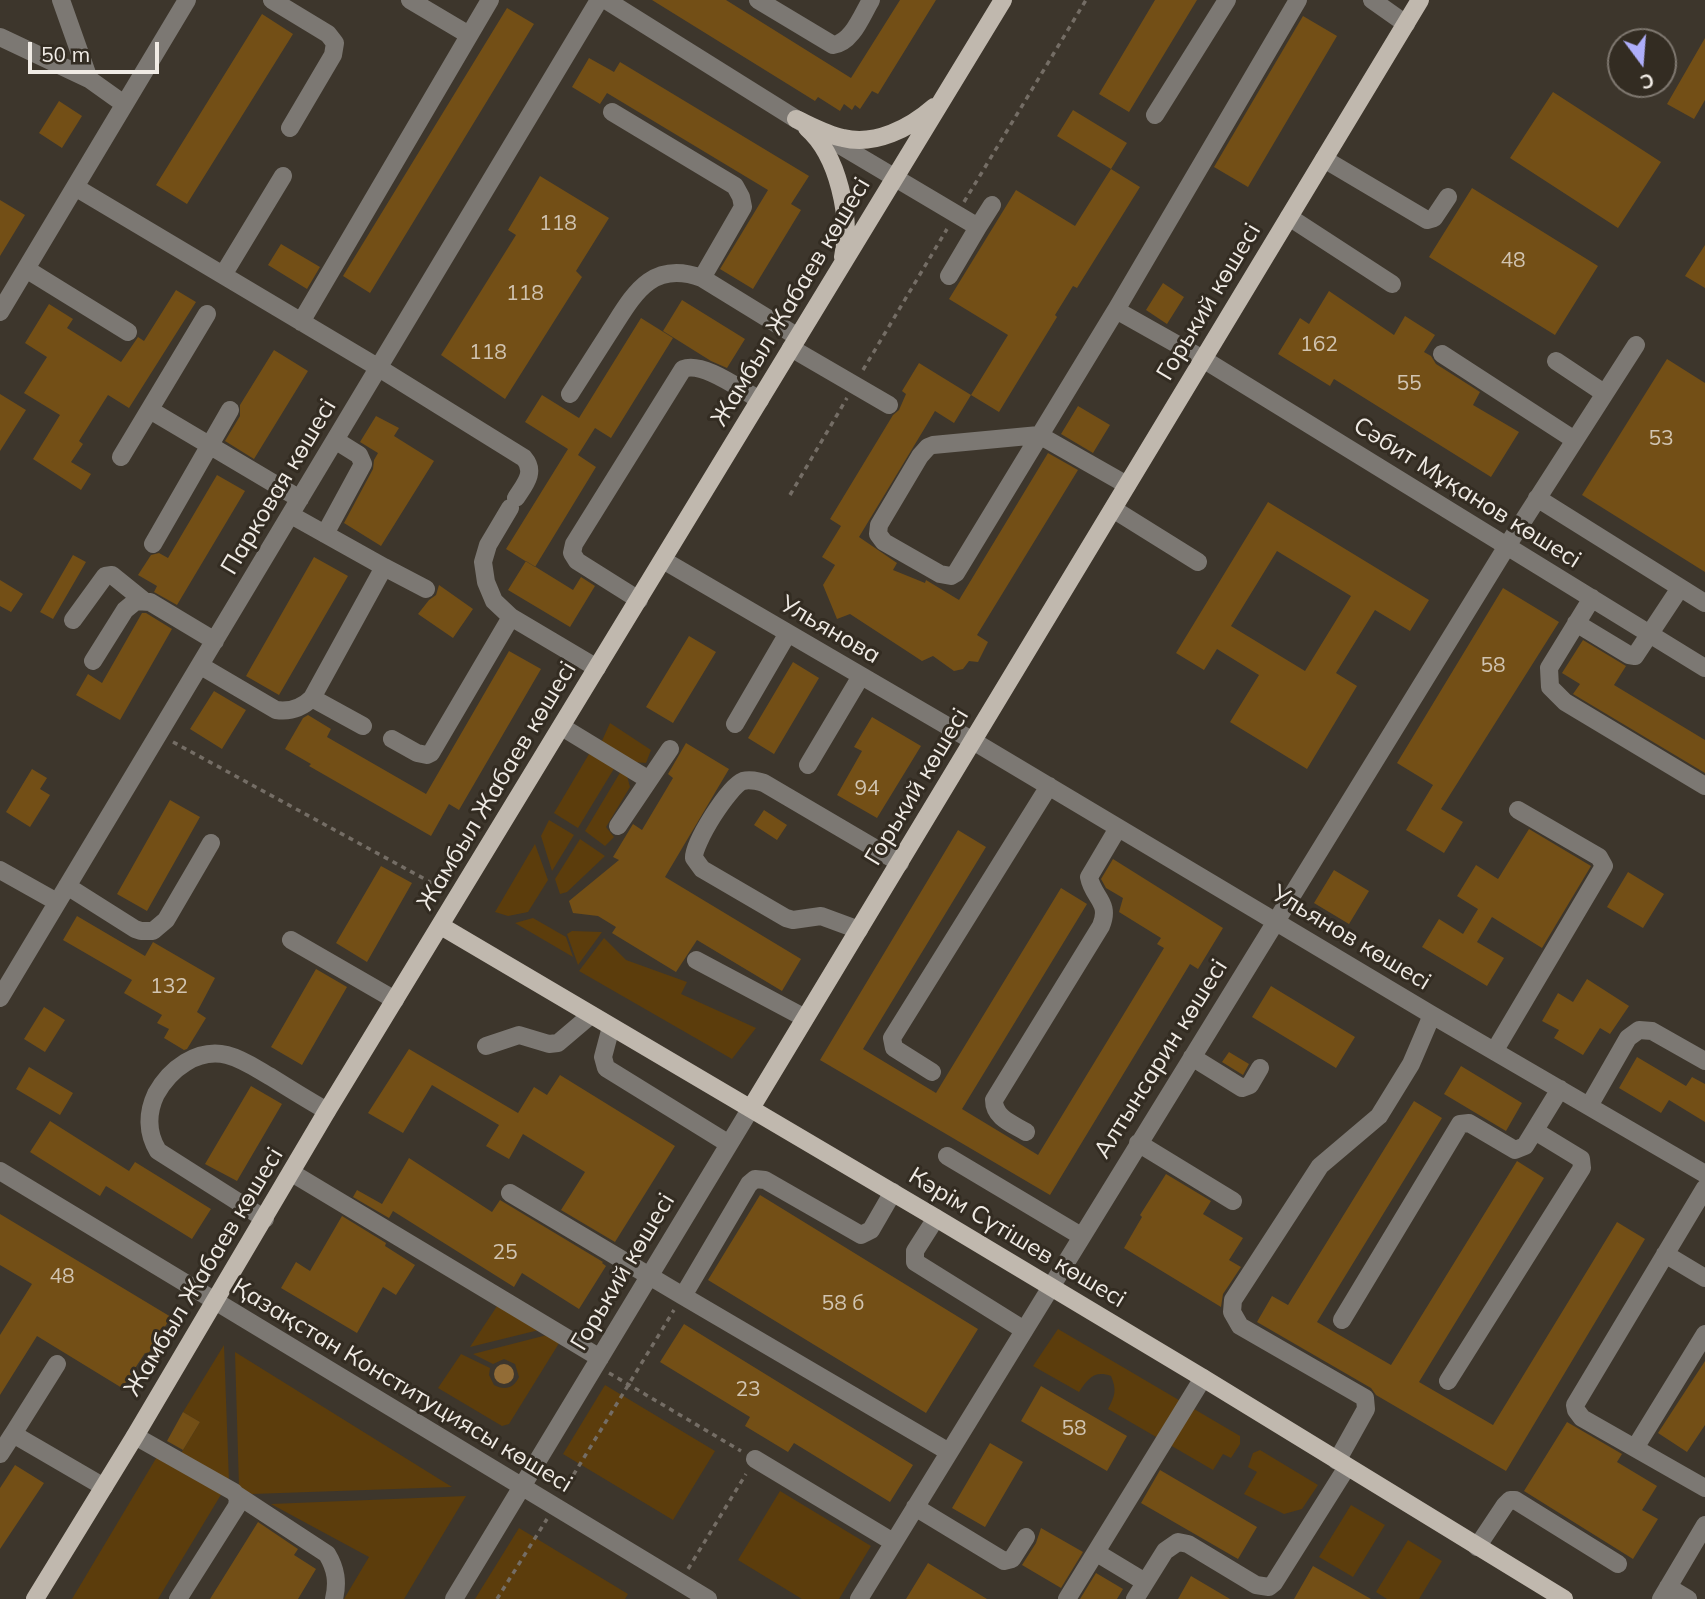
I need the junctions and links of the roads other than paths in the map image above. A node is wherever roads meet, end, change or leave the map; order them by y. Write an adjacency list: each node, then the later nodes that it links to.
1 (61, 0): 18 (street)
2 (187, 0): 20 (street)
3 (410, 0): 16 (street)
4 (490, 0): 16 (street)
5 (599, 0): 49 (street, Парковая көшесі)
6 (606, 0): 23 (street)
7 (758, 0): 8 (street)
8 (871, 0)
9 (1003, 0): 19 (main road, Жамбыл Жабаев көшесі)
10 (1227, 0): 22 (street)
11 (1298, 0): 39 (street)
12 (1372, 0): 15 (street)
13 (1420, 0): 15 (main road, Горький көшесі)
14 (277, 1): 24 (street)
15 (1406, 24): 25 (main road, Горький көшесі)
16 (469, 35): 42 (street)
17 (0, 37): 18 (street)
18 (89, 79): 20 (street)
19 (949, 92): 23 (main road); 27 (main road, Жамбыл Жабаев көшесі)
20 (124, 104): 28 (street)
21 (612, 112): 37 (street)
22 (1155, 116)
23 (796, 119): 27 (street); 33 (main road)
24 (290, 128)
25 (1324, 159): 29 (street); 31 (main road, Горький көшесі)
26 (283, 176): 35 (street)
27 (895, 177): 32 (street); 33 (main road, Жамбыл Жабаев көшесі)
28 (75, 187): 34 (street); 35 (street)
29 (1448, 197)
30 (992, 205): 32 (street)
31 (1289, 217): 38 (street); 47 (main road, Горький көшесі)
32 (978, 227): 36 (street)
33 (841, 268): 44 (main road, Жамбыл Жабаев көшесі)
34 (26, 269): 40 (street); 43 (street)
35 (223, 275): 42 (street)
36 (949, 276)
37 (702, 278): 44 (street); 51 (street)
38 (1392, 284)
39 (1116, 310): 47 (street, Сәбит Мұқанов көшесі); 56 (street)
40 (0, 312)
41 (207, 314): 54 (street)
42 (301, 322): 49 (street)
43 (128, 332)
44 (795, 343): 52 (main road, Жамбыл Жабаев көшесі); 53 (street)
45 (1636, 345): 50 (street, Алтынсарин көшесі)
46 (1442, 354): 57 (street)
47 (1203, 359): 61 (main road, Горький көшесі); 68 (street, Сәбит Мұқанов көшесі)
48 (1556, 361): 50 (street)
49 (379, 368): 58 (street, Парковая көшесі); 78 (street)
50 (1604, 393): 57 (street, Алтынсарин көшесі)
51 (570, 394)
52 (760, 400): 69 (main road, Жамбыл Жабаев көшесі); 76 (street)
53 (889, 405)
54 (150, 410): 59 (street); 60 (street)
55 (230, 410): 59 (street)
56 (1039, 435): 56 (street); 61 (street)
57 (1573, 439): 62 (street, Алтынсарин көшесі)
58 (335, 440): 63 (street, Парковая көшесі); 66 (street)
59 (210, 447): 63 (street); 67 (street)
60 (121, 457)
61 (1127, 485): 64 (main road, Горький көшесі)
62 (1537, 498): 68 (street, Алтынсарин көшесі); 72 (street)
63 (300, 499): 65 (street, Парковая көшесі)
64 (1113, 509): 70 (street); 94 (main road, Горький көшесі)
65 (291, 515): 66 (street); 83 (street, Парковая көшесі)
66 (325, 534): 71 (street)
67 (153, 544)
68 (1507, 546): 74 (street, Сәбит Мұқанов көшесі); 108 (street, Алтынсарин көшесі)
69 (663, 560): 76 (main road, Жамбыл Жабаев көшесі); 81 (street, Ульянова)
70 (1198, 562)
71 (384, 567): 73 (street); 89 (street)
72 (1681, 588): 77 (street); 82 (street)
73 (426, 589)
74 (1592, 598): 80 (street); 82 (street, Сәбит Мұқанов көшесі)
75 (143, 600): 79 (street); 83 (street); 84 (street)
76 (639, 600): 86 (main road, Жамбыл Жабаев көшесі)
77 (1705, 603)
78 (511, 617): 86 (street); 93 (street)
79 (73, 620)
80 (1576, 623): 82 (street); 99 (street)
81 (788, 633): 88 (street, Ульянова); 90 (street)
82 (1650, 635): 87 (street, Сәбит Мұқанов көшесі)
83 (215, 641): 85 (street, Парковая көшесі)
84 (93, 661)
85 (201, 666): 89 (street); 106 (street, Парковая көшесі)
86 (597, 668): 92 (main road, Жамбыл Жабаев көшесі)
87 (1705, 668)
88 (861, 676): 94 (street, Ульянова); 96 (street)
89 (312, 698): 91 (street)
90 (735, 724)
91 (363, 726)
92 (562, 727): 97 (street); 109 (main road, Жамбыл Жабаев көшесі)
93 (392, 739)
94 (974, 741): 98 (street, Ульянов көшесі); 104 (main road, Горький көшесі)
95 (670, 749): 97 (street)
96 (808, 765)
97 (649, 780): 101 (street)
98 (1049, 786): 102 (street, Ульянов көшесі); 124 (street)
99 (1705, 786)
100 (1518, 810): 120 (street)
101 (618, 826)
102 (1118, 828): 108 (street, Ульянов көшесі); 130 (street)
103 (211, 843): 106 (street)
104 (900, 863): 110 (main road, Горький көшесі); 110 (street)
105 (0, 870): 107 (street)
106 (68, 886): 107 (street, Парковая көшесі)
107 (57, 902): 113 (street, Парковая көшесі)
108 (1276, 921): 116 (street, Ульянов көшесі); 121 (street, Алтынсарин көшесі)
109 (441, 926): 114 (main road, Жамбыл Жабаев көшесі); 115 (main road, Кәрім Сүтішев көшесі)
110 (859, 930): 117 (main road, Горький көшесі)
111 (291, 940): 114 (street)
112 (696, 960): 117 (street)
113 (0, 999)
114 (395, 1000): 128 (main road, Жамбыл Жабаев көшесі)
115 (591, 1015): 118 (main road, Кәрім Сүтішев көшесі); 119 (street)
116 (1433, 1016): 120 (street, Ульянов көшесі); 163 (street)
117 (805, 1018): 127 (main road, Горький көшесі)
118 (611, 1027): 127 (main road, Кәрім Сүтішев көшесі); 132 (street)
119 (486, 1046)
120 (1495, 1050): 125 (street, Ульянов көшесі)
121 (1192, 1057): 123 (street); 131 (street, Алтынсарин көшесі)
122 (1705, 1061): 126 (street)
123 (1260, 1068)
124 (932, 1072)
125 (1560, 1088): 126 (street, Ульянов көшесі); 129 (street)
126 (1589, 1106): 136 (street, Ульянов көшесі)
127 (751, 1108): 132 (street, Горький көшесі); 138 (main road, Кәрім Сүтішев көшесі)
128 (327, 1111): 135 (main road, Жамбыл Жабаев көшесі); 142 (street)
129 (1535, 1131): 150 (street); 156 (street)
130 (1026, 1132)
131 (1138, 1143): 140 (street); 143 (street, Алтынсарин көшесі)
132 (729, 1144): 145 (street, Горький көшесі)
133 (947, 1156): 143 (street)
134 (0, 1171): 149 (street, Қазақстан Конституциясы көшесі)
135 (292, 1173): 142 (main road, Жамбыл Жабаев көшесі); 153 (street)
136 (1705, 1174)
137 (1705, 1188): 144 (street)
138 (893, 1192): 141 (main road, Кәрім Сүтішев көшесі); 148 (street)
139 (510, 1193): 145 (street)
140 (1233, 1201)
141 (936, 1218): 147 (main road, Кәрім Сүтішев көшесі); 151 (street)
142 (265, 1219): 149 (main road, Жамбыл Жабаев көшесі)
143 (1081, 1236): 147 (street, Алтынсарин көшесі)
144 (1665, 1254): 146 (street); 159 (street)
145 (649, 1276): 148 (street); 153 (street, Горький көшесі)
146 (1705, 1278)
147 (1049, 1287): 151 (street, Алтынсарин көшесі); 155 (main road, Кәрім Сүтішев көшесі)
148 (683, 1296): 160 (street)
149 (215, 1301): 158 (main road, Жамбыл Жабаев көшесі); 164 (street, Қазақстан Конституциясы көшесі)
150 (1342, 1320)
151 (1024, 1330): 160 (street, Алтынсарин көшесі)
152 (1705, 1334): 159 (street)
153 (597, 1362): 164 (street, Горький көшесі)
154 (57, 1364): 157 (street)
155 (1203, 1378): 163 (main road, Кәрім Сүтішев көшесі); 173 (street)
156 (1448, 1381)
157 (13, 1434): 161 (street); 165 (street)
158 (135, 1436): 165 (main road, Жамбыл Жабаев көшесі); 167 (street)
159 (1635, 1448): 166 (street)
160 (949, 1452): 168 (street, Алтынсарин көшесі)
161 (0, 1454)
162 (755, 1459): 171 (street)
163 (1342, 1464): 172 (main road, Кәрім Сүтішев көшесі); 175 (street)
164 (522, 1486): 180 (street, Горький көшесі); 181 (street, Қазақстан Конституциясы көшесі)
165 (104, 1487): 177 (main road, Жамбыл Жабаев көшесі)
166 (1705, 1488)
167 (237, 1495): 178 (street); 179 (street)
168 (915, 1507): 170 (street); 171 (street, Алтынсарин көшесі)
169 (1705, 1525): 176 (street)
170 (1026, 1536)
171 (893, 1542): 182 (street, Алтынсарин көшесі)
172 (1477, 1547): 174 (street); 185 (main road, Кәрім Сүтішев көшесі)
173 (1097, 1553): 175 (street); 183 (street)
174 (1618, 1563)
175 (1145, 1582): 184 (street)
176 (1664, 1593): 186 (street)
177 (35, 1599)
178 (178, 1599)
179 (334, 1599)
180 (454, 1599)
181 (708, 1599)
182 (859, 1599)
183 (1067, 1599)
184 (1135, 1599)
185 (1563, 1599)
186 (1688, 1599)

